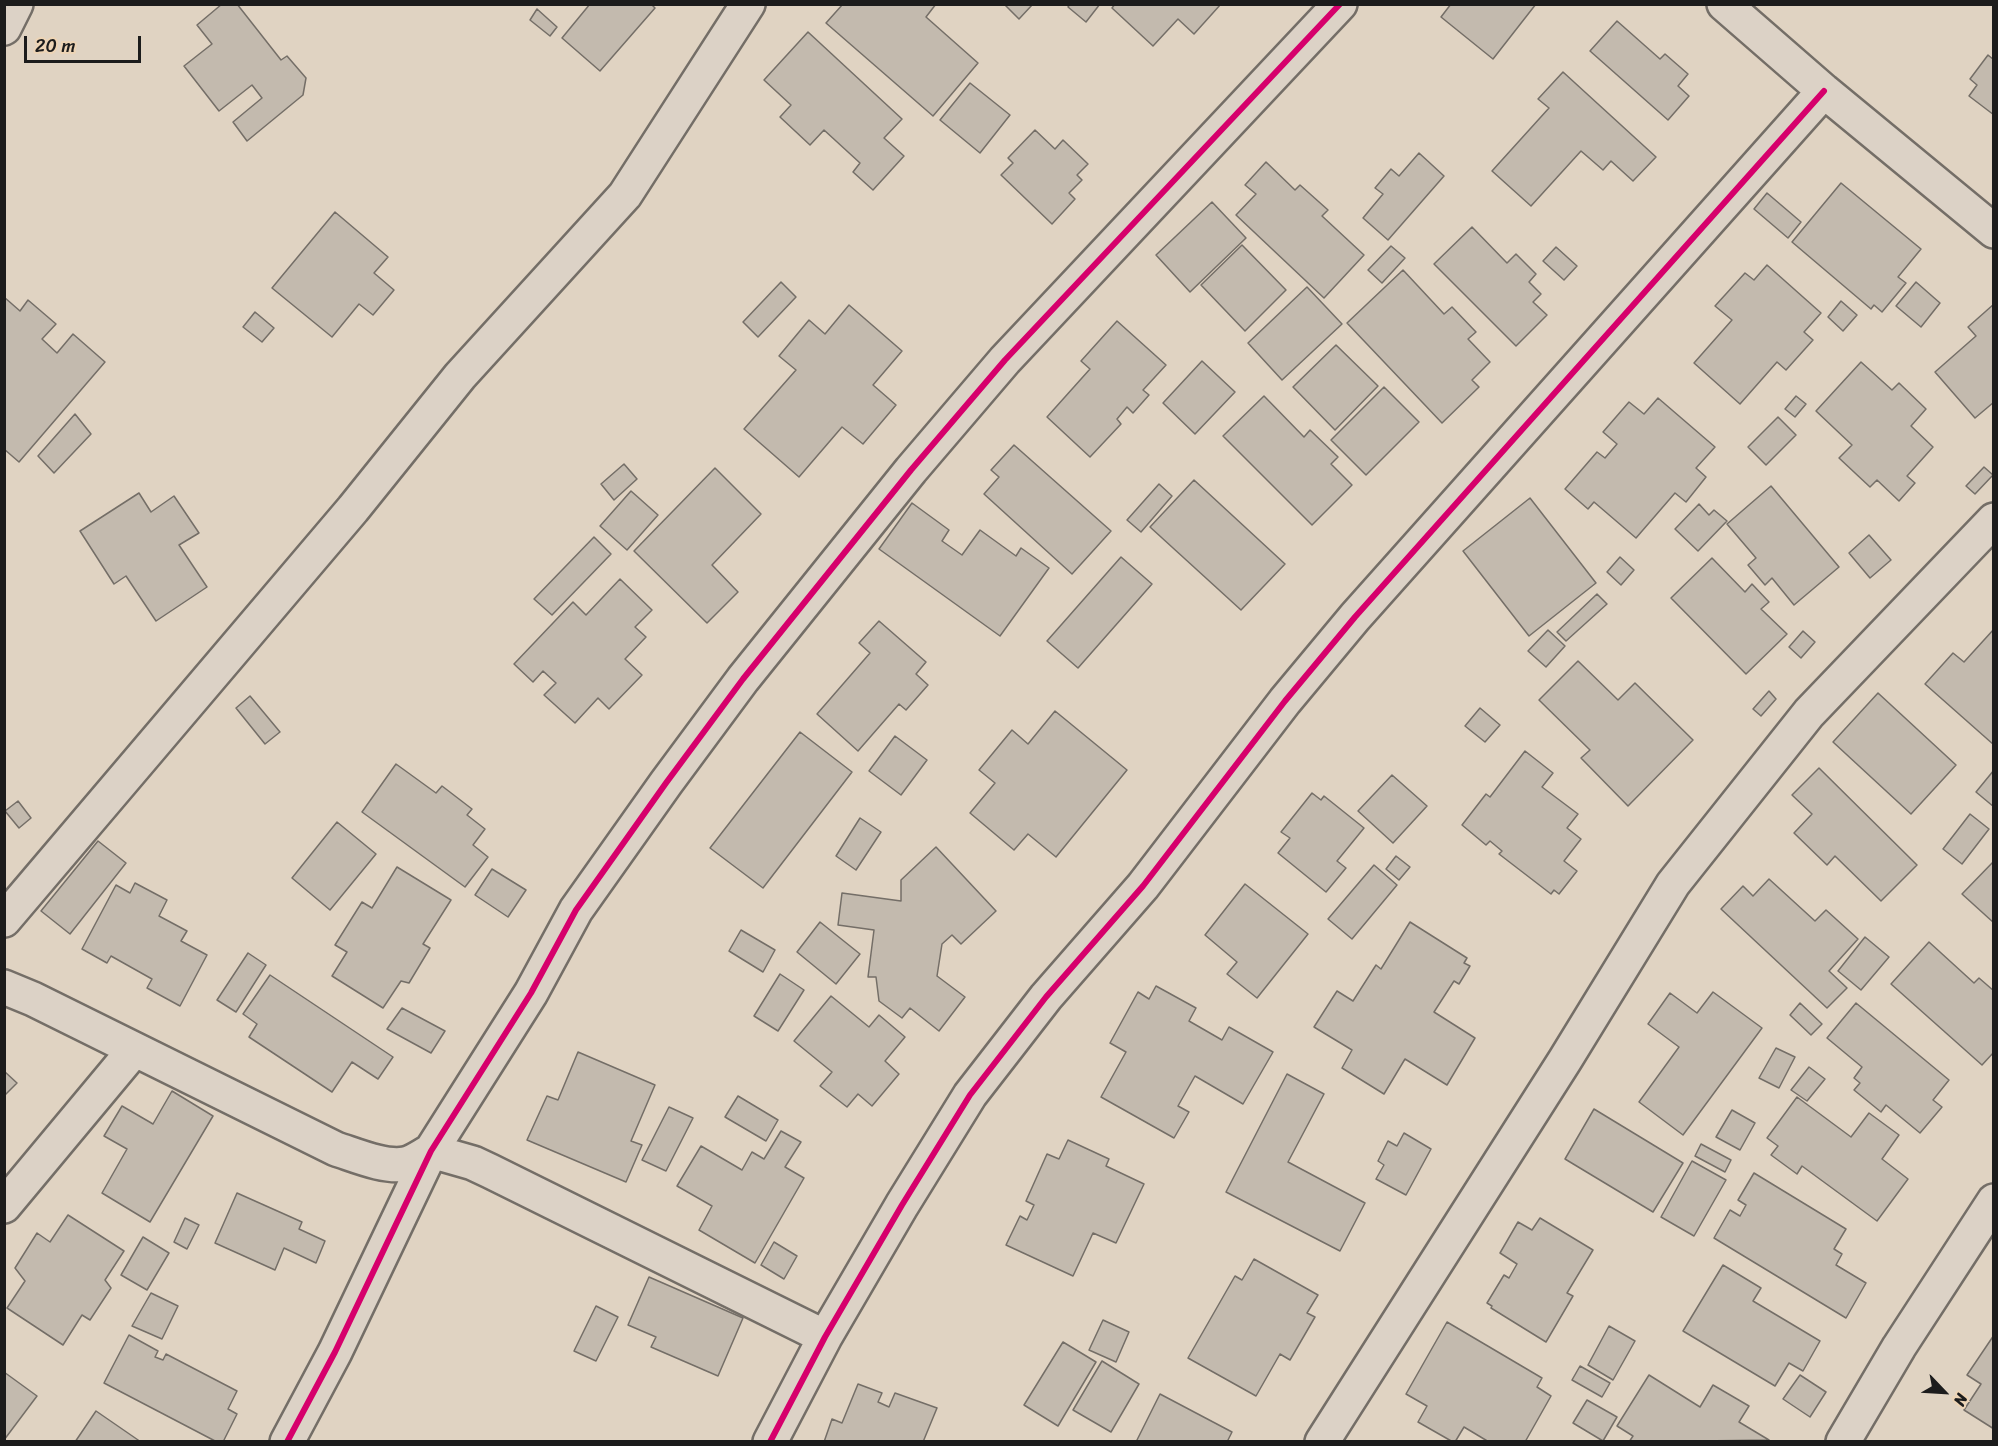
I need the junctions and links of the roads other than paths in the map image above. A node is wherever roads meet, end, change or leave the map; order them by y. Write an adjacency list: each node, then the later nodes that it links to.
1 (16, 4): 5 (street)
2 (748, 4): 9 (street)
3 (1340, 4): 12 (street)
4 (1724, 4): 6 (street)
5 (4, 28)
6 (1824, 92): 7 (street); 15 (street)
7 (1994, 231)
8 (1994, 520): 18 (street)
9 (4, 920)
10 (4, 987): 11 (street)
11 (134, 1050): 12 (street); 14 (street)
12 (431, 1151): 15 (street); 16 (street)
13 (1994, 1201): 19 (street)
14 (4, 1206)
15 (825, 1337): 17 (street)
16 (287, 1442)
17 (770, 1442)
18 (1322, 1442)
19 (1843, 1442)

